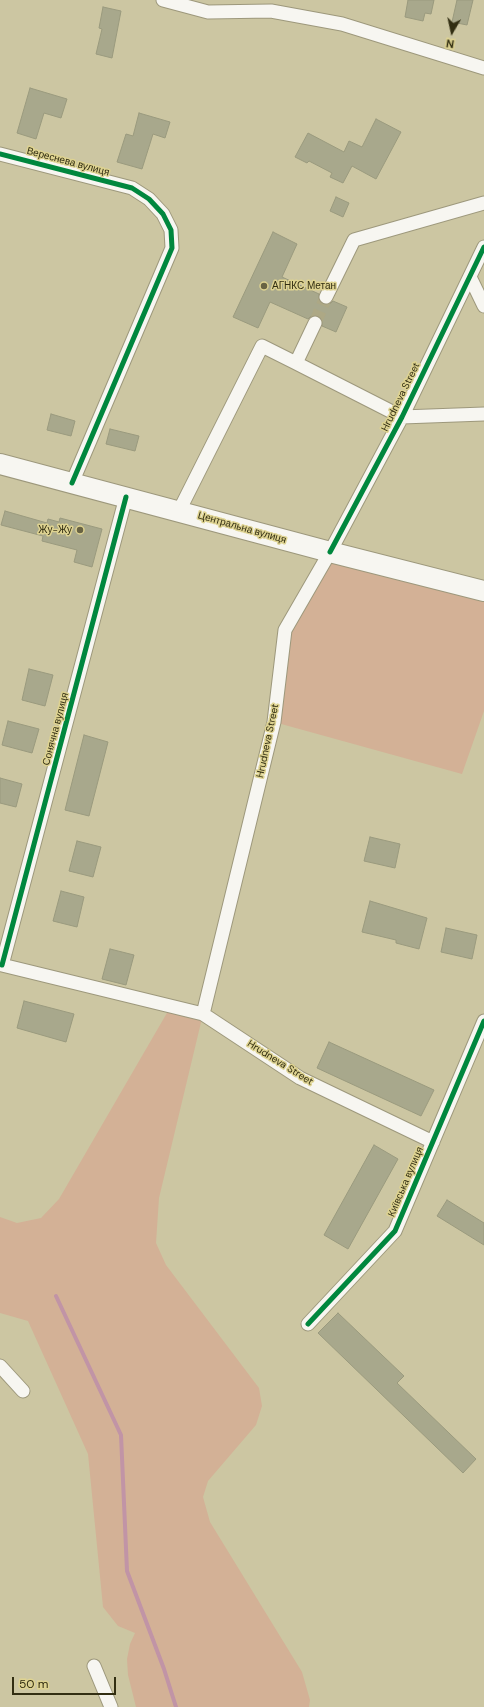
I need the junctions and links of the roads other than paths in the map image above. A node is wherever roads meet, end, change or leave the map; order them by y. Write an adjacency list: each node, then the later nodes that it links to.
1 (163, 0): 2 (street)
2 (484, 68)
3 (0, 154): 14 (street, Вереснева вулиця)
4 (484, 203): 7 (street)
5 (484, 247): 6 (street, Hrudneva Street)
6 (470, 277): 8 (street); 12 (street, Hrudneva Street)
7 (326, 298)
8 (484, 306)
9 (315, 322): 10 (street)
10 (296, 363): 12 (street); 16 (street)
11 (484, 414): 12 (street)
12 (402, 417): 17 (street, Hrudneva Street)
13 (0, 464): 14 (highway, Центральна вулиця)
14 (72, 483): 15 (highway, Центральна вулиця)
15 (126, 497): 16 (highway, Центральна вулиця); 19 (street, Сонячна вулиця)
16 (179, 510): 17 (highway, Центральна вулиця)
17 (330, 552): 18 (highway, Центральна вулиця); 19 (street, Hrudneva Street)
18 (484, 591)
19 (203, 1014): 21 (street, Hrudneva Street)
20 (484, 1021): 21 (street, Київська вулиця)
21 (433, 1142): 22 (street, Київська вулиця)
22 (308, 1324)
23 (0, 1366): 24 (street)
24 (23, 1391)
25 (94, 1666): 26 (street)
26 (111, 1707)

